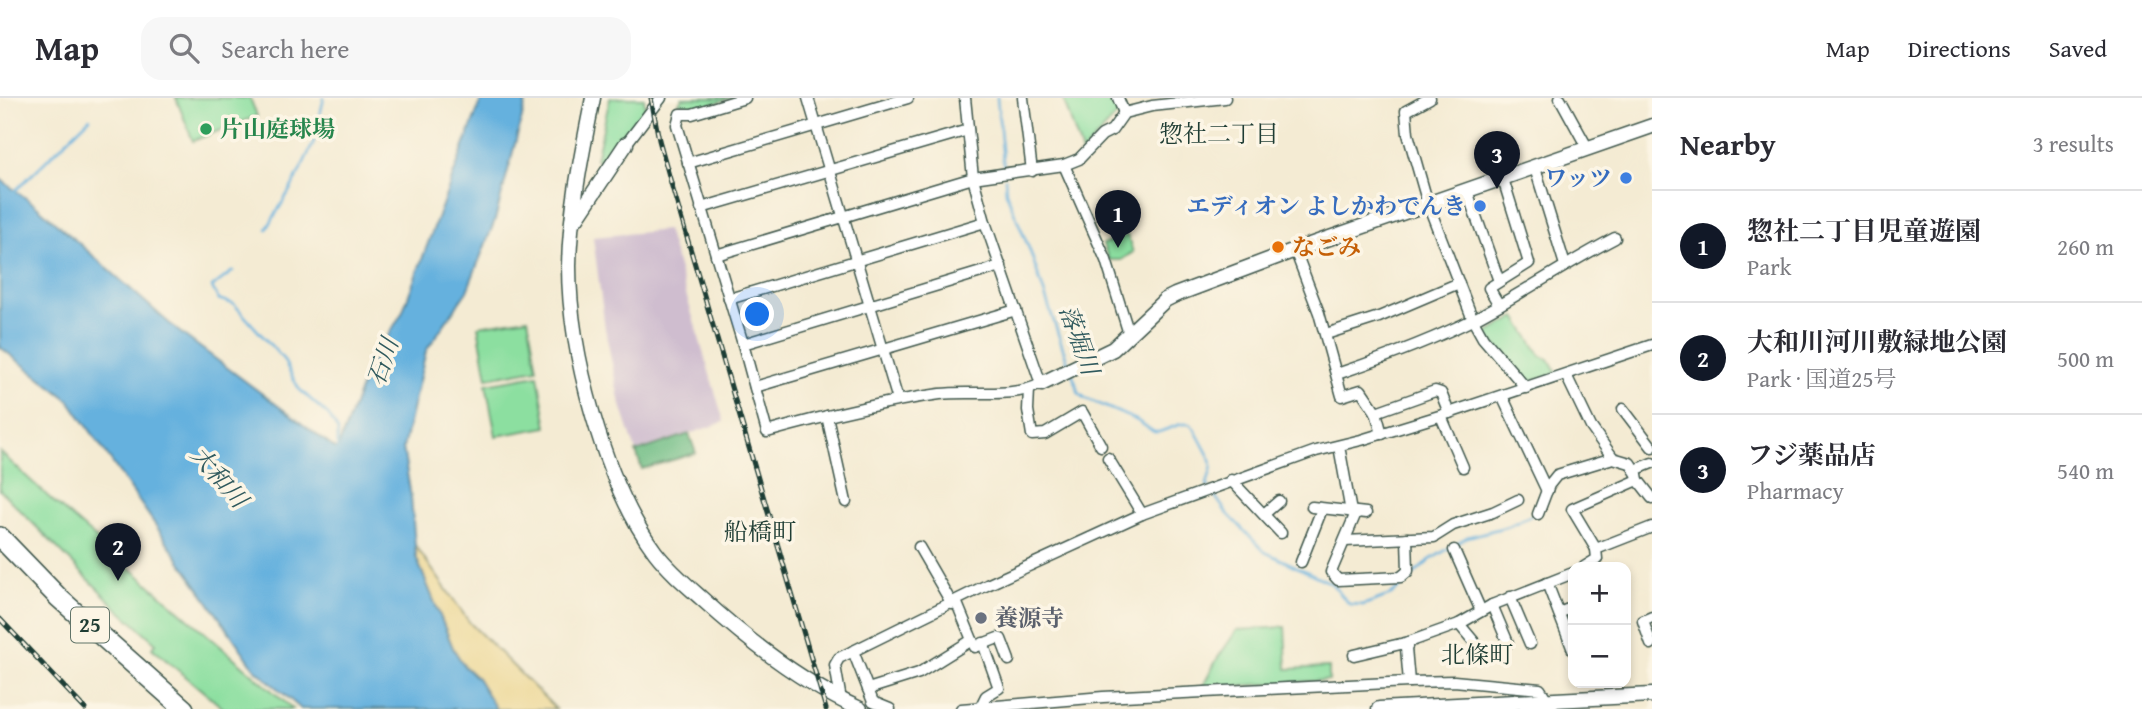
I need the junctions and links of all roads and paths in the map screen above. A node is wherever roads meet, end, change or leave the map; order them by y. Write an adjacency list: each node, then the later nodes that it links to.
1 (593, 98): 18 (street)
2 (660, 98): 16 (street)
3 (746, 98): 19 (street)
4 (808, 98): 13 (street)
5 (908, 98): 13 (street)
6 (965, 98): 15 (street)
7 (1023, 98): 23 (street)
8 (1118, 98): 12 (street)
9 (1225, 98): 12 (street)
10 (1430, 98): 28 (street)
11 (1560, 98): 17 (street)
12 (1124, 113): 20 (street)
13 (816, 126): 19 (street); 22 (street)
14 (1652, 126): 17 (street)
15 (968, 130): 22 (street); 25 (street)
16 (626, 144): 24 (street)
17 (1588, 149): 21 (street)
18 (581, 162): 24 (street); 32 (street)
19 (688, 163): 29 (street)
20 (1064, 165): 23 (street); 46 (street)
21 (1535, 168): 26 (street); 37 (street)
22 (828, 170): 29 (street); 30 (street)
23 (1032, 171): 25 (street)
24 (606, 172): 32 (street)
25 (973, 178): 30 (street); 31 (street)
26 (1503, 178): 27 (street); 39 (street)
27 (1467, 191): 28 (street); 39 (street)
28 (1428, 204): 34 (street); 40 (street)
29 (701, 208): 35 (street)
30 (842, 216): 35 (street); 36 (street)
31 (985, 222): 36 (street); 38 (street)
32 (572, 225): 114 (street)
33 (1615, 238): 37 (street)
34 (1296, 250): 46 (street); 47 (street)
35 (716, 255): 41 (street)
36 (855, 260): 41 (street); 43 (street)
37 (1564, 265): 42 (street)
38 (1001, 266): 43 (street); 44 (street)
39 (1499, 281): 42 (street)
40 (1459, 283): 45 (street); 47 (street)
41 (729, 299): 48 (street)
42 (1499, 305): 45 (street)
43 (869, 306): 48 (street); 50 (street)
44 (1016, 310): 50 (street); 53 (street)
45 (1473, 320): 51 (street); 55 (street)
46 (1129, 334): 53 (street)
47 (1326, 334): 51 (street)
48 (743, 344): 54 (street)
49 (1651, 348): 52 (street)
50 (882, 349): 54 (street); 57 (street)
51 (1337, 374): 59 (street)
52 (1566, 374): 55 (street); 67 (street)
53 (1035, 386): 57 (street); 63 (street)
54 (755, 387): 61 (street)
55 (1525, 388): 56 (street)
56 (1502, 396): 60 (street); 72 (street)
57 (898, 400): 61 (street)
58 (1623, 409): 65 (street)
59 (1376, 412): 60 (street); 62 (street)
60 (1445, 415): 62 (street); 69 (street)
61 (827, 416): 76 (street)
62 (1382, 434): 64 (street)
63 (1101, 446)
64 (1339, 446): 71 (street); 77 (street)
65 (1652, 447)
66 (1108, 458): 78 (street)
67 (1613, 458): 70 (street); 72 (street)
68 (1652, 463): 70 (street)
69 (1463, 467)
70 (1636, 475): 73 (street); 87 (street)
71 (1231, 480): 78 (street); 79 (street)
72 (1547, 491): 80 (street)
73 (1652, 498)
74 (1518, 500): 84 (street)
75 (1279, 501): 79 (street)
76 (846, 502)
77 (1358, 513): 85 (street); 89 (street)
78 (1142, 514): 94 (street)
79 (1264, 514): 82 (street)
80 (1538, 514)
81 (1652, 527): 87 (street)
82 (1281, 533)
83 (0, 537): 117 (highway, 25)
84 (1407, 538): 85 (street); 85 (street)
85 (1345, 541)
86 (919, 547): 94 (street)
87 (1597, 549): 90 (street)
88 (1454, 550): 97 (street)
89 (1301, 562)
90 (1592, 562)
91 (1568, 575): 92 (street)
92 (1548, 583): 93 (street); 98 (street)
93 (1510, 597): 95 (street); 105 (street)
94 (954, 603): 102 (street); 107 (street)
95 (1492, 605): 97 (street); 104 (street)
96 (1568, 609): 98 (street)
97 (1481, 611): 100 (street)
98 (1559, 613): 101 (street)
99 (1652, 617): 106 (street)
100 (1459, 624): 103 (street); 109 (street)
101 (1568, 637)
102 (977, 642): 110 (street); 112 (street); 116 (street)
103 (1409, 642): 108 (street); 111 (street)
104 (1508, 643)
105 (1530, 644)
106 (1648, 644)
107 (853, 651): 112 (street); 114 (street)
108 (1354, 655)
109 (1486, 656)
110 (1009, 660)
111 (1409, 682): 115 (street); 116 (street)
112 (868, 689): 119 (street)
113 (1652, 695): 115 (street)
114 (841, 700): 118 (street)
115 (1546, 701): 121 (street)
116 (980, 708): 120 (street)
117 (184, 709)
118 (860, 709)
119 (890, 709)
120 (961, 709)
121 (1379, 709)

